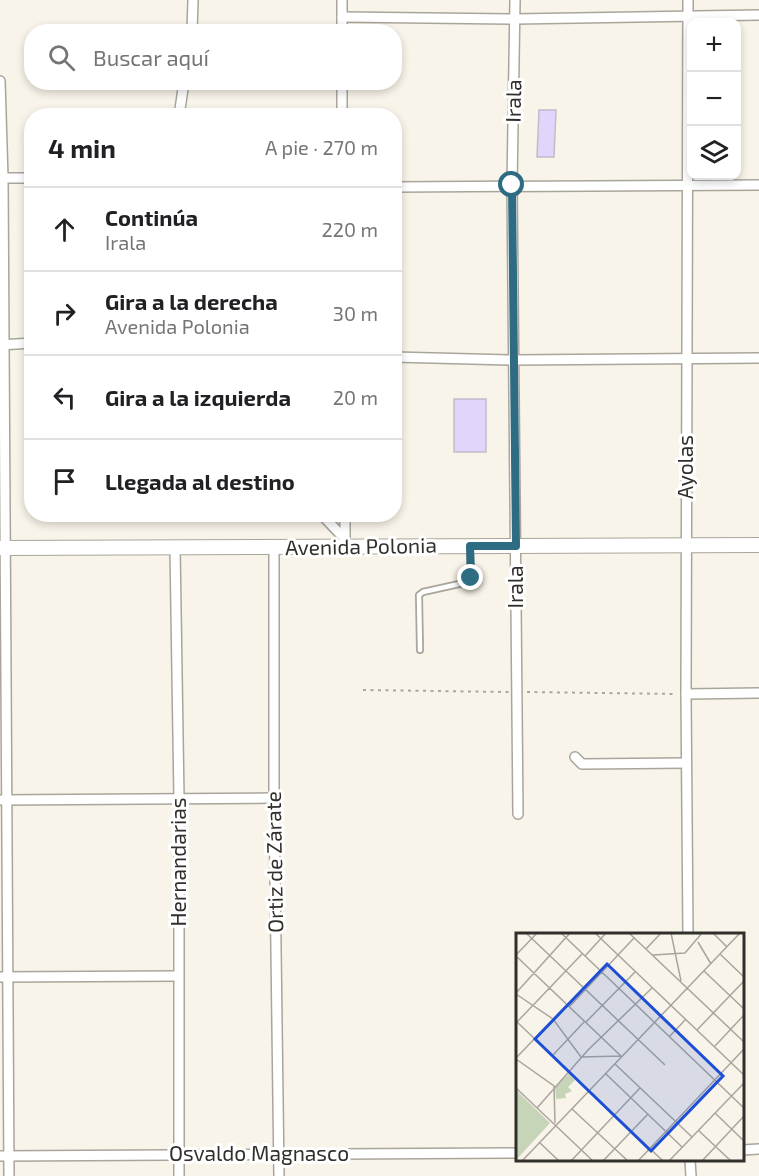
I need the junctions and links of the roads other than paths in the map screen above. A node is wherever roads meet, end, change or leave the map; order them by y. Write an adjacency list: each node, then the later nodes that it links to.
1 (193, 0): 9 (street)
2 (342, 0): 6 (street)
3 (515, 0): 8 (street, Irala)
4 (688, 0): 7 (street, Ayolas)
5 (759, 15): 7 (street)
6 (342, 17): 8 (street); 10 (street)
7 (689, 17): 8 (street); 19 (street, Ayolas)
8 (515, 20): 18 (street, Irala)
9 (192, 24)
10 (342, 24)
11 (0, 81): 17 (street)
12 (183, 90): 14 (street)
13 (342, 90): 15 (street)
14 (180, 108)
15 (342, 108)
16 (24, 177): 17 (street)
17 (3, 178): 23 (street)
18 (512, 185): 19 (street); 21 (street); 27 (street, Irala)
19 (687, 185): 20 (street); 25 (street, Ayolas)
20 (759, 185)
21 (402, 187)
22 (24, 344): 23 (street)
23 (2, 345): 36 (street)
24 (402, 357): 27 (street)
25 (687, 358): 26 (street); 27 (street); 31 (street, Ayolas)
26 (759, 358)
27 (513, 360): 34 (street, Irala)
28 (328, 522): 30 (street)
29 (345, 522): 30 (street)
30 (345, 543): 33 (main road, Avenida Polonia); 37 (main road, Avenida Polonia)
31 (686, 545): 32 (main road, Avenida Polonia); 34 (main road, Avenida Polonia); 40 (street, Ayolas)
32 (759, 545)
33 (470, 546): 34 (main road, Avenida Polonia); 38 (lane)
34 (516, 546): 46 (street, Irala)
35 (175, 547): 36 (main road, Avenida Polonia); 37 (main road, Avenida Polonia); 44 (street, Hernandarias)
36 (3, 548): 45 (street)
37 (274, 548): 43 (street, Ortiz de Zárate)
38 (420, 650)
39 (759, 693): 40 (street)
40 (686, 694): 42 (street, Ayolas)
41 (575, 757): 42 (street)
42 (686, 763): 47 (street, Ayolas)
43 (274, 798): 44 (street); 53 (street, Ortiz de Zárate)
44 (179, 799): 45 (street); 48 (street, Hernandarias)
45 (3, 800): 49 (street)
46 (518, 814)
47 (688, 933)
48 (178, 976): 49 (street); 54 (street, Hernandarias)
49 (4, 977): 55 (street)
50 (759, 1149): 51 (street)
51 (744, 1150)
52 (516, 1153): 53 (street, Osvaldo Magnasco)
53 (279, 1154): 54 (street, Osvaldo Magnasco); 59 (street, Ortiz de Zárate)
54 (179, 1155): 55 (street, Osvaldo Magnasco); 58 (street, Hernandarias)
55 (4, 1156): 57 (street)
56 (690, 1161): 60 (street)
57 (9, 1176)
58 (179, 1176)
59 (279, 1176)
60 (691, 1176)

